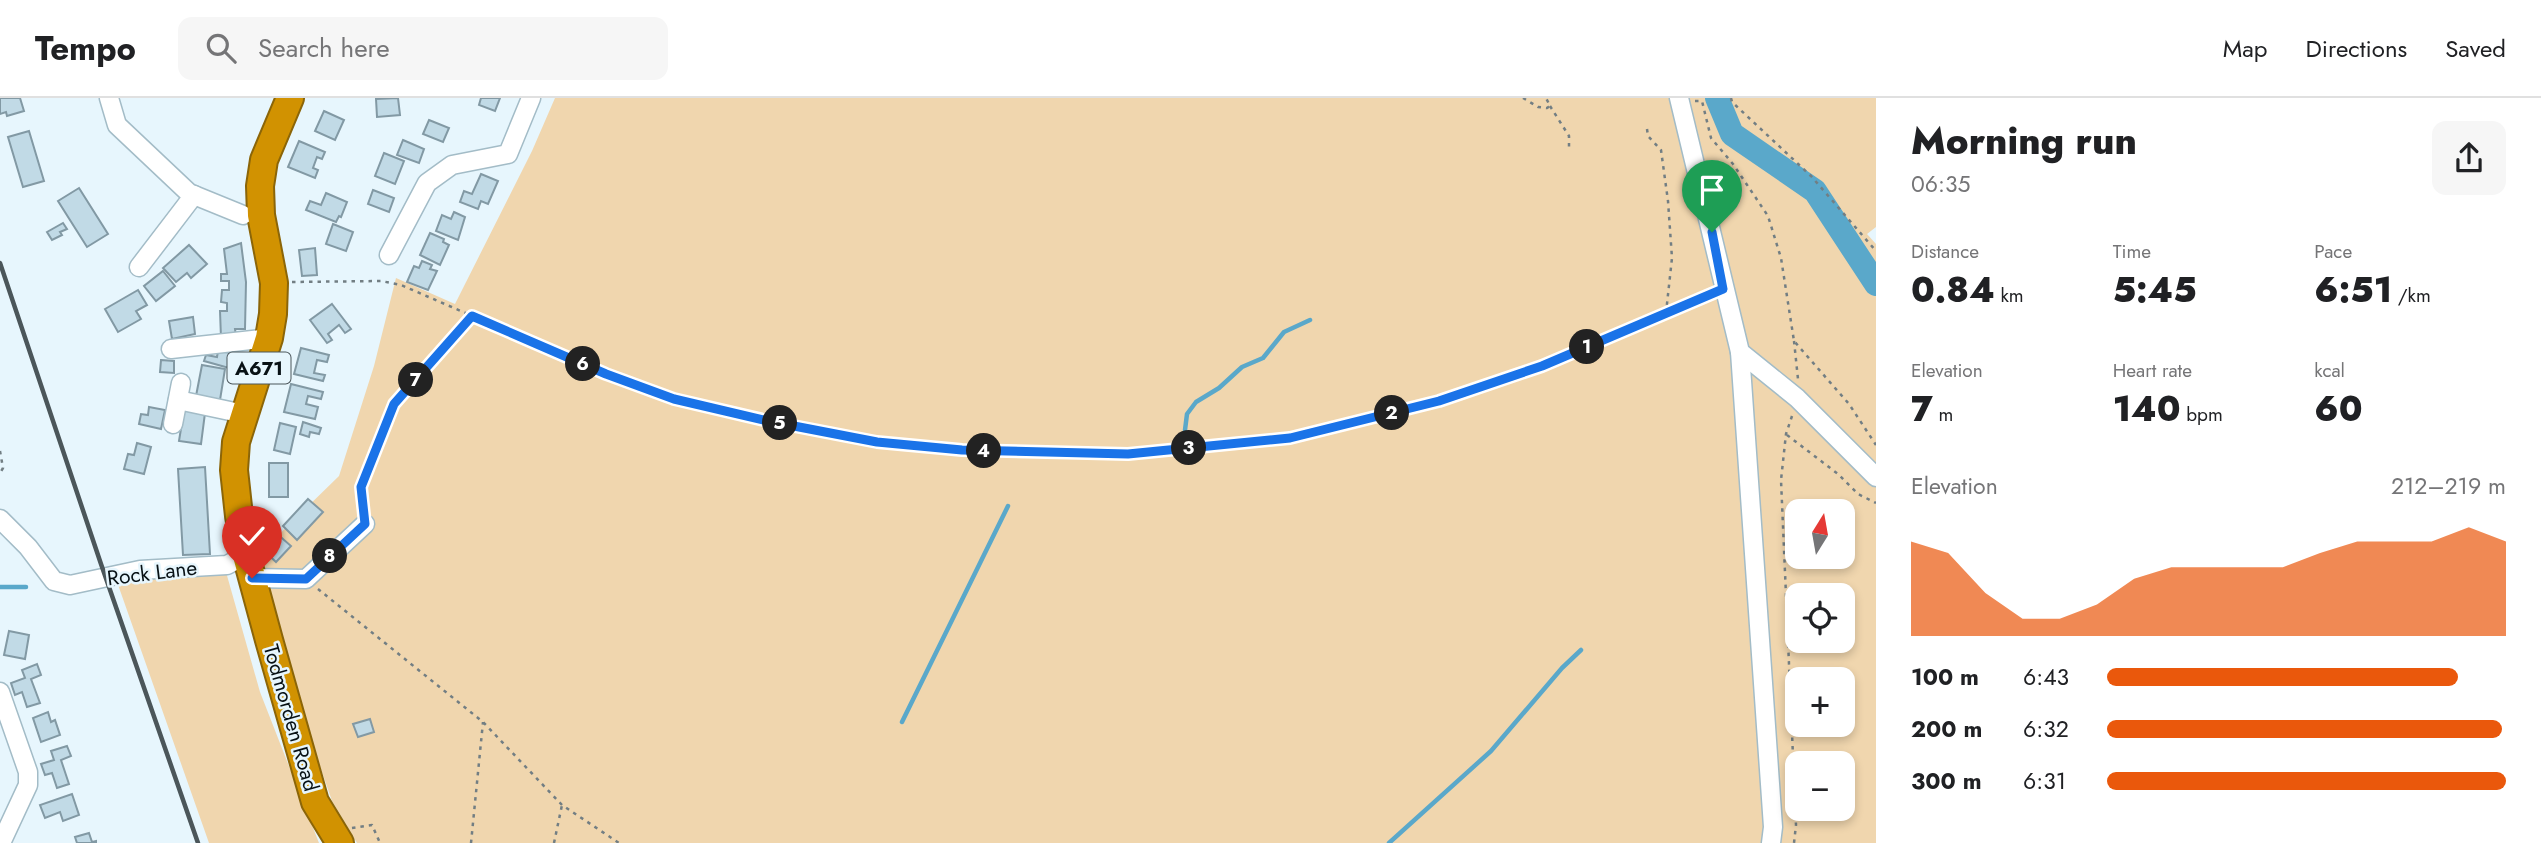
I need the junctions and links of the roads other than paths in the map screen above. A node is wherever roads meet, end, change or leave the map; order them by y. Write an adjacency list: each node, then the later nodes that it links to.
1 (109, 98): 5 (street)
2 (290, 98): 9 (highway, Todmorden Road / A671)
3 (531, 98): 7 (street)
4 (1679, 100): 11 (street)
5 (194, 195): 6 (street); 8 (street)
6 (243, 215)
7 (389, 255)
8 (139, 267)
9 (269, 338): 10 (street); 12 (highway, Todmorden Road / A671)
10 (171, 349)
11 (1740, 352): 14 (street); 21 (street)
12 (244, 414): 13 (street); 17 (highway, Todmorden Road / A671)
13 (173, 424)
14 (1876, 477)
15 (0, 519): 17 (street, Rock Lane)
16 (365, 524): 17 (street, Rock Lane)
17 (249, 566): 19 (highway, Todmorden Road / A671)
18 (0, 692): 20 (street)
19 (338, 835)
20 (1, 843)
21 (1771, 843)

